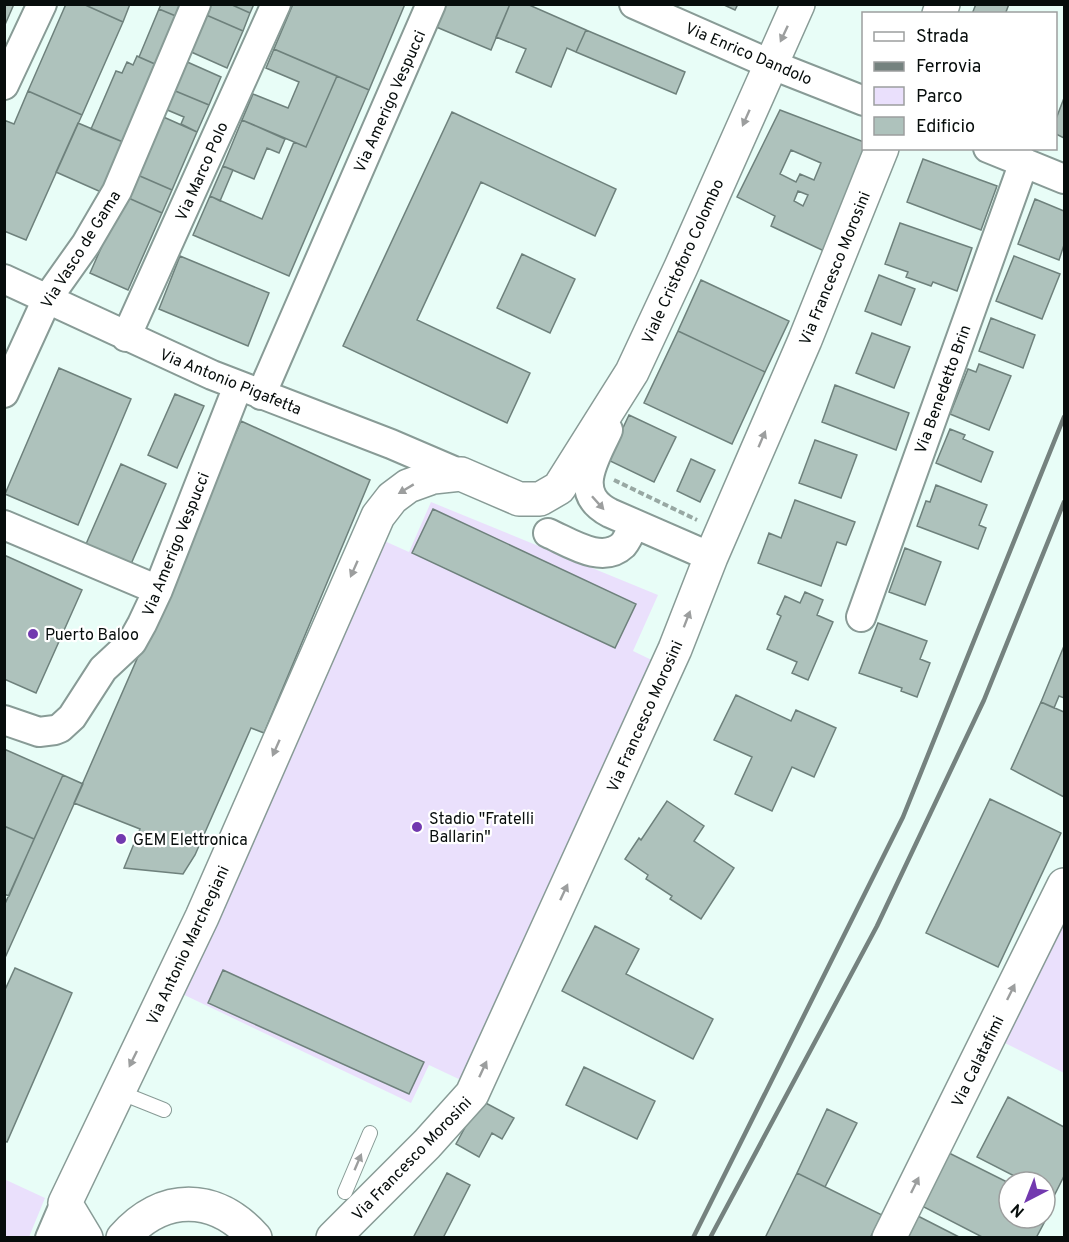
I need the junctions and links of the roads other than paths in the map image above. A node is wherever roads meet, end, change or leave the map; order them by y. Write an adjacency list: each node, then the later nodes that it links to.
1 (42, 4): 8 (street)
2 (196, 4): 15 (street, Via Vasco de Gama)
3 (276, 4): 16 (street, Via Marco Polo)
4 (431, 4): 18 (street, Via Amerigo Vespucci)
5 (634, 4): 7 (street, Via Enrico Dandolo)
6 (798, 4): 7 (street, Viale Cristoforo Colombo, one-way to 7)
7 (770, 64): 9 (street, Via Enrico Dandolo); 17 (street, Viale Cristoforo Colombo, one-way to 17)
8 (4, 85)
9 (862, 100)
10 (881, 150): 24 (street, Via Francesco Morosini, one-way to 10)
11 (993, 150): 12 (street)
12 (1024, 162): 13 (street); 26 (street, Via Benedetto Brin)
13 (1065, 179)
14 (4, 279): 15 (street, Via Antonio Pigafetta)
15 (47, 299): 16 (street, Via Antonio Pigafetta); 19 (street, Via Vasco de Gama)
16 (126, 337): 18 (street, Via Antonio Pigafetta)
17 (632, 372): 20 (street, Viale Cristoforo Colombo); 21 (street, one-way to 21)
18 (249, 391): 20 (street, Via Antonio Pigafetta); 25 (street, Via Amerigo Vespucci)
19 (4, 393)
20 (461, 474): 29 (street, Via Antonio Marchegiani, one-way to 29)
21 (634, 524): 23 (street); 24 (street)
22 (4, 525): 25 (street)
23 (548, 533)
24 (716, 544): 38 (street, Via Francesco Morosini, one-way to 24)
25 (158, 590): 27 (street, Via Amerigo Vespucci)
26 (861, 617)
27 (4, 720)
28 (1065, 885): 39 (street, Via Calatafimi, one-way to 28)
29 (117, 1091): 30 (lane); 33 (street, Via Antonio Marchegiani)
30 (164, 1110)
31 (370, 1132): 32 (lane, one-way to 31)
32 (345, 1192)
33 (65, 1203): 34 (street); 35 (street)
34 (50, 1238)
35 (86, 1238)
36 (123, 1238): 37 (street)
37 (255, 1238)
38 (333, 1238)
39 (890, 1238)

